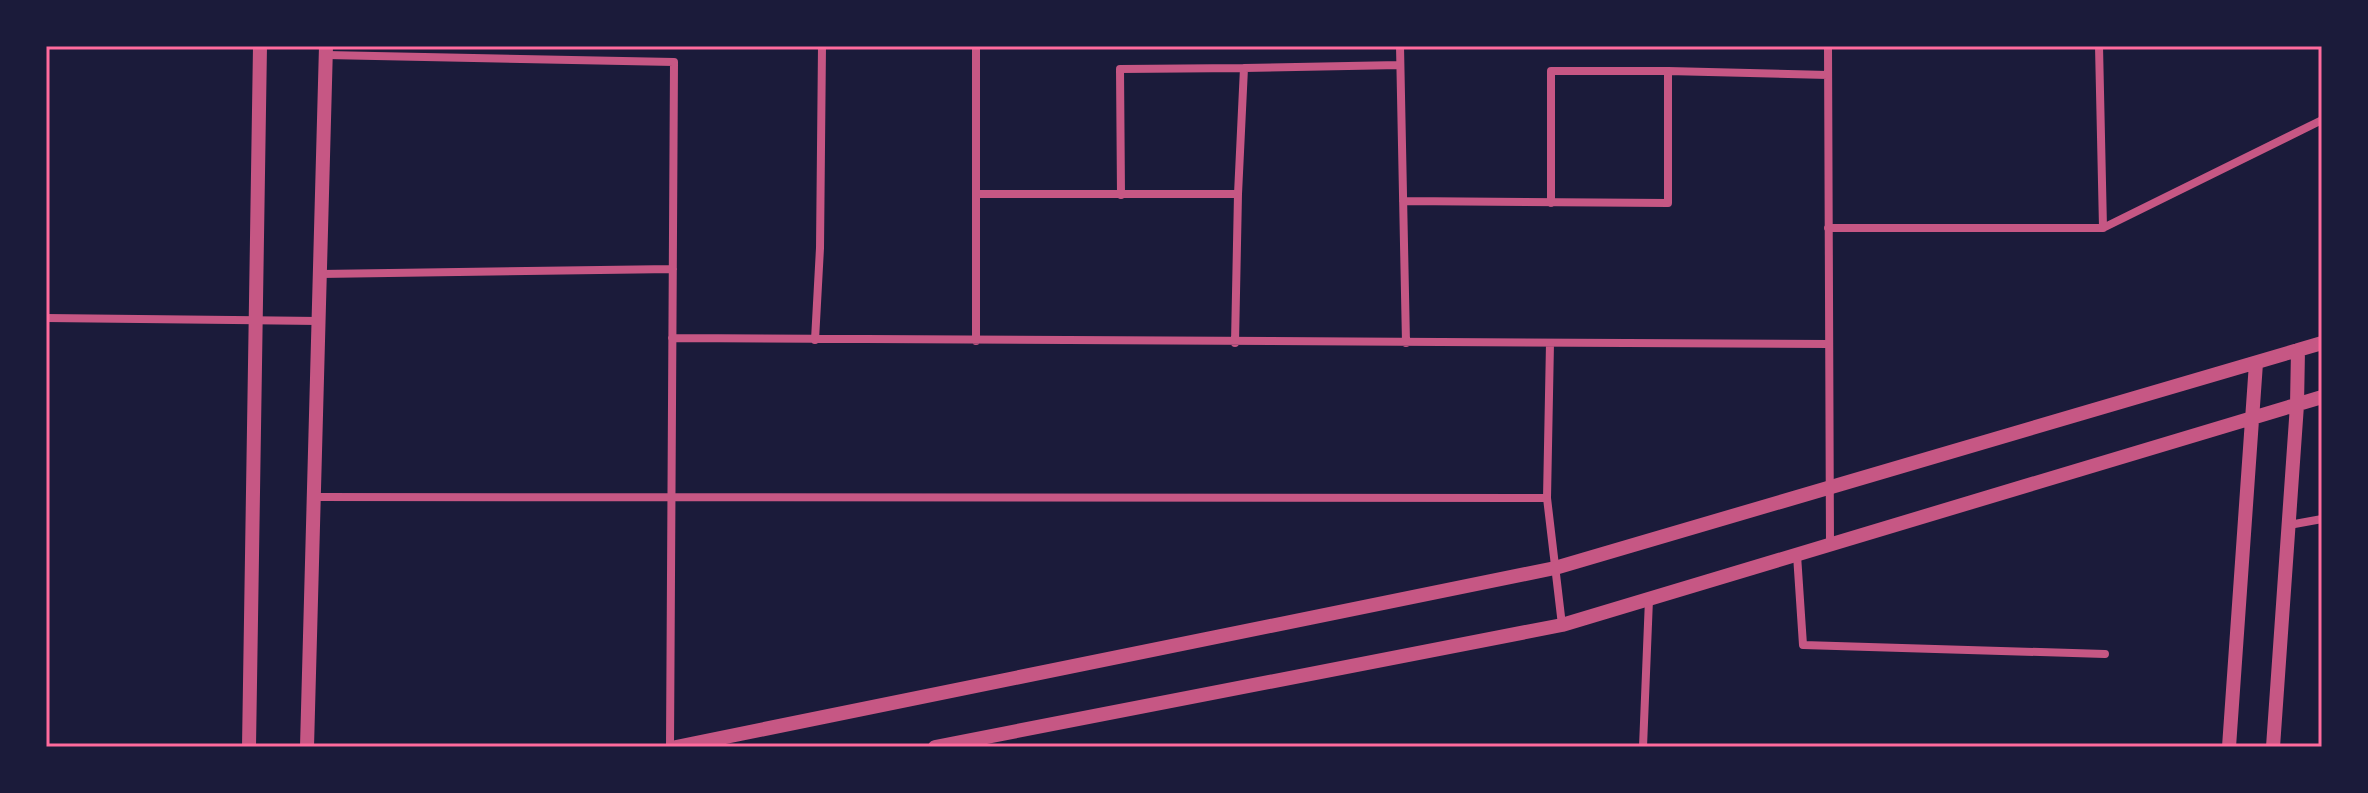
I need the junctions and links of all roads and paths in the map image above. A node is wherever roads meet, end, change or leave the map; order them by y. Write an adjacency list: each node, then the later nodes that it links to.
1 (260, 46): 24 (street)
2 (822, 46): 27 (street)
3 (976, 46): 14 (street)
4 (1400, 46): 9 (street)
5 (1828, 46): 12 (street)
6 (2108, 46): 7 (street)
7 (2099, 48): 20 (street)
8 (326, 50): 21 (street); 22 (street)
9 (1400, 65): 10 (street); 17 (street)
10 (1244, 68): 15 (street); 16 (street)
11 (1668, 71): 12 (street); 18 (street); 18 (street)
12 (1828, 75): 19 (street)
13 (2322, 120): 20 (street)
14 (976, 194): 16 (street); 28 (street)
15 (1238, 194): 16 (street); 29 (street)
16 (1121, 195)
17 (1403, 201): 18 (street); 30 (street)
18 (1551, 203)
19 (1828, 228): 20 (street); 33 (street)
20 (2103, 228)
21 (673, 269): 22 (street); 26 (street)
22 (320, 274): 25 (street)
23 (46, 318): 24 (street)
24 (255, 321): 25 (street); 51 (street)
25 (319, 321): 40 (street)
26 (672, 338): 27 (street); 41 (street)
27 (815, 340): 28 (street)
28 (976, 341): 29 (street)
29 (1235, 343): 30 (street)
30 (1406, 343): 31 (street)
31 (1550, 343): 33 (street); 42 (street)
32 (2322, 343): 34 (street)
33 (1829, 344): 39 (street)
34 (2298, 350): 35 (street); 37 (street)
35 (2256, 363): 38 (street); 39 (street)
36 (2322, 397): 37 (street)
37 (2297, 405): 38 (street); 44 (street)
38 (2253, 418): 45 (street); 56 (street)
39 (1829, 487): 45 (street); 47 (street)
40 (314, 497): 41 (street); 52 (street)
41 (672, 497): 42 (street); 53 (street)
42 (1547, 498): 47 (street)
43 (2322, 519): 44 (street)
44 (2289, 525): 57 (street)
45 (1830, 545): 46 (street)
46 (1797, 555): 48 (street); 50 (street)
47 (1555, 568): 49 (street); 53 (street)
48 (1649, 599): 49 (street); 55 (street)
49 (1562, 625): 54 (street)
50 (2105, 654)
51 (249, 747)
52 (307, 747)
53 (673, 747)
54 (935, 747)
55 (1643, 747)
56 (2229, 747)
57 (2273, 747)

